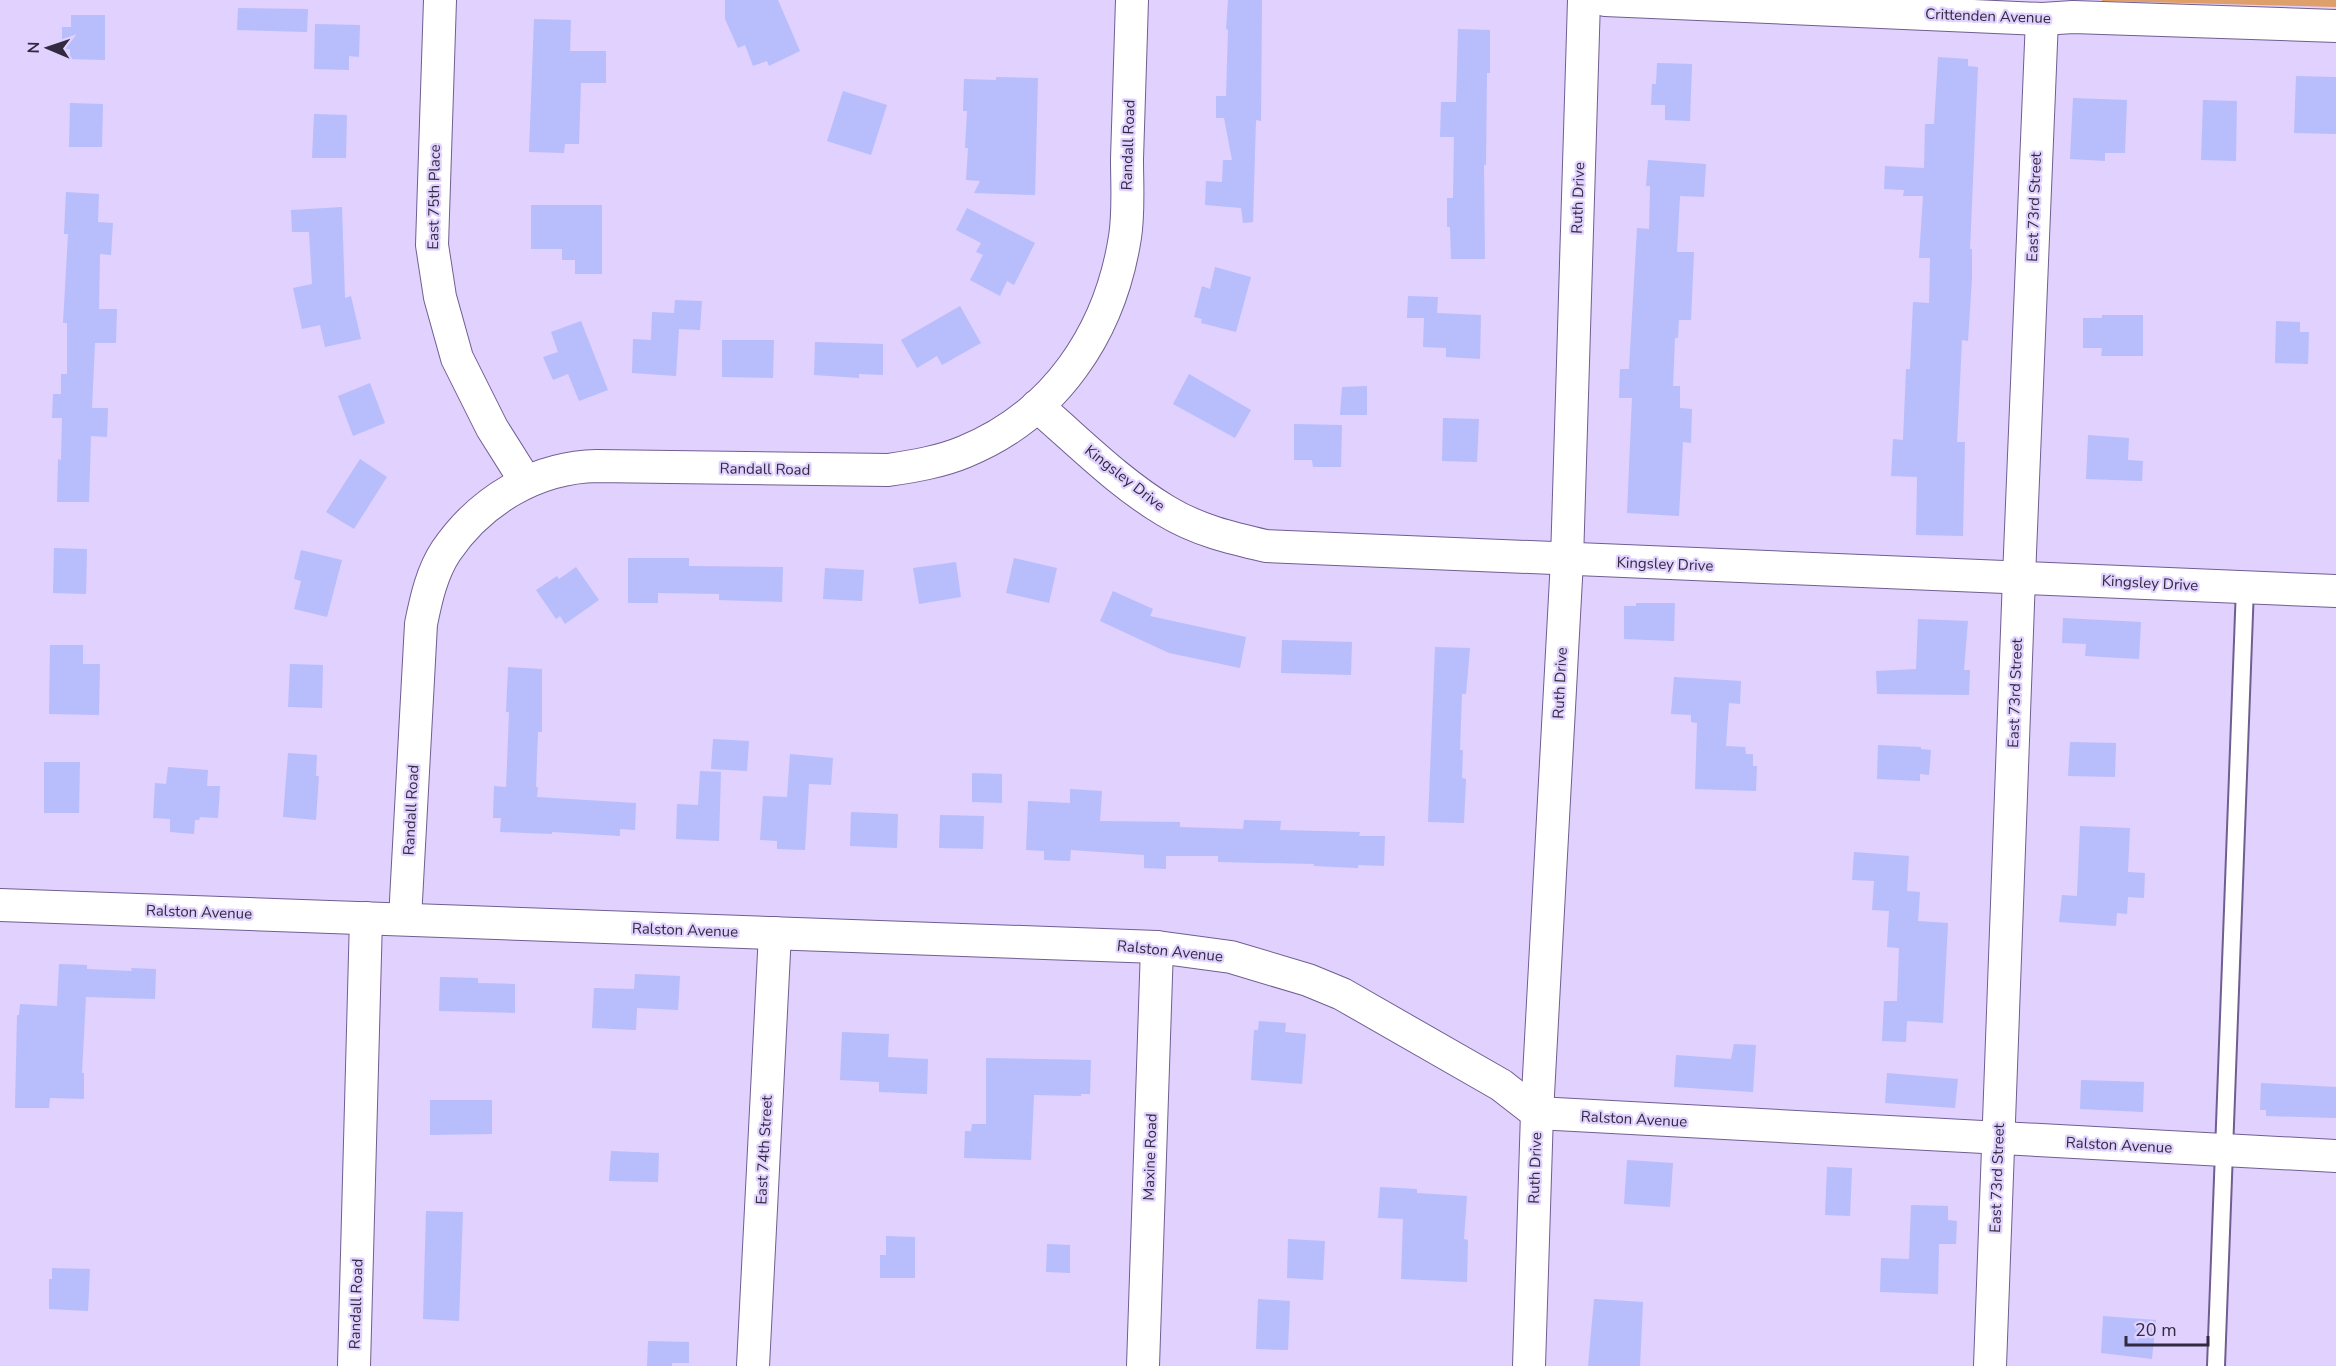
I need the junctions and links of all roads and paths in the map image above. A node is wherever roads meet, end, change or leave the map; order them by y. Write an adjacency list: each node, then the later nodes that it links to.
1 (440, 0): 9 (street, East 75th Place)
2 (1132, 0): 8 (street, Randall Road)
3 (1584, 0): 10 (street, Ruth Drive)
4 (1605, 0): 6 (street, Crittenden Avenue)
5 (2073, 9): 6 (street, Crittenden Avenue); 7 (street, Crittenden Avenue)
6 (2042, 19): 11 (street, East 73rd Street)
7 (2336, 26)
8 (1037, 406): 9 (street, Randall Road); 10 (street, Kingsley Drive)
9 (526, 482): 16 (street, Randall Road)
10 (1567, 560): 11 (street, Kingsley Drive); 19 (street, Ruth Drive)
11 (2019, 578): 12 (street, Kingsley Drive); 20 (street, East 73rd Street)
12 (2245, 587): 13 (street, Kingsley Drive); 21 (lane)
13 (2336, 591)
14 (0, 905): 15 (street, Ralston Avenue)
15 (366, 918): 16 (street, Ralston Avenue); 23 (street, Randall Road)
16 (405, 919): 17 (street, Ralston Avenue)
17 (775, 933): 18 (street, Ralston Avenue); 24 (street, East 74th Street)
18 (1157, 947): 19 (street, Ralston Avenue); 25 (street, Maxine Road)
19 (1537, 1113): 20 (street, Ralston Avenue); 26 (street, Ruth Drive)
20 (1998, 1138): 21 (street, Ralston Avenue); 27 (street, East 73rd Street)
21 (2224, 1150): 22 (street, Ralston Avenue); 28 (lane)
22 (2336, 1156)
23 (354, 1366)
24 (753, 1366)
25 (1143, 1366)
26 (1529, 1366)
27 (1990, 1366)
28 (2217, 1366)

